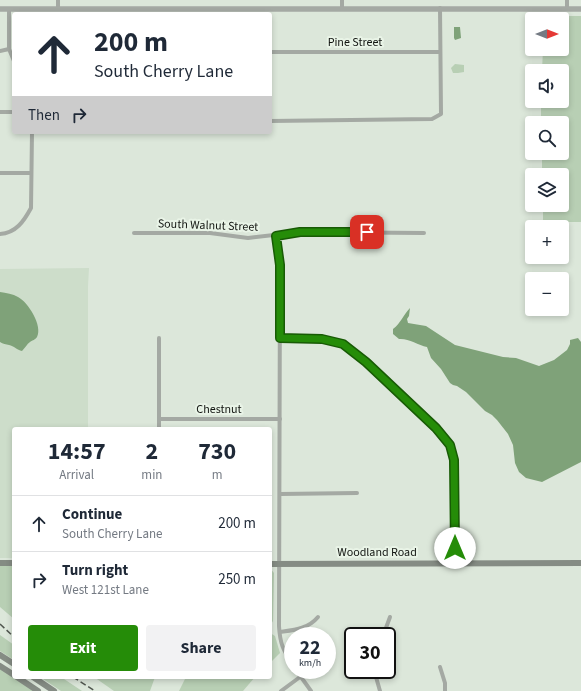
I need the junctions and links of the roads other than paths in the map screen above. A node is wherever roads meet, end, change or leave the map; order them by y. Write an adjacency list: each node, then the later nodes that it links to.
1 (58, 0): 8 (street)
2 (342, 0): 4 (street)
3 (567, 0): 9 (street)
4 (342, 8): 5 (street); 11 (street)
5 (440, 8): 9 (street); 15 (street)
6 (0, 9): 7 (street)
7 (9, 9): 8 (street); 12 (street)
8 (58, 9): 11 (street)
9 (567, 9): 10 (street)
10 (581, 9)
11 (122, 11)
12 (9, 49): 13 (street); 16 (street)
13 (0, 51)
14 (272, 52): 15 (street, Pine Street)
15 (440, 52): 19 (street)
16 (12, 56)
17 (0, 112): 18 (street)
18 (12, 112)
19 (272, 121)
20 (32, 134): 22 (street)
21 (0, 173): 22 (street)
22 (31, 173): 25 (street)
23 (134, 233): 26 (street, South Walnut Street)
24 (424, 233): 26 (street, South Walnut Street)
25 (0, 234)
26 (276, 236): 28 (street)
27 (159, 338): 29 (street)
28 (280, 338): 30 (street); 39 (street)
29 (159, 419): 30 (street, Chestnut); 31 (street)
30 (280, 419): 33 (street)
31 (159, 427)
32 (357, 493): 33 (street)
33 (280, 494): 38 (street)
34 (0, 563): 35 (main road)
35 (12, 563)
36 (581, 563): 39 (main road, Woodland Road)
37 (272, 564): 38 (main road, Woodland Road)
38 (280, 564): 39 (main road, Woodland Road); 43 (street)
39 (455, 564)
40 (318, 617): 43 (street)
41 (390, 617): 42 (street)
42 (386, 627)
43 (280, 632): 44 (street)
44 (284, 651)
45 (0, 655): 46 (main road)
46 (12, 663)
47 (0, 666): 49 (main road)
48 (440, 667): 60 (street)
49 (12, 674)
50 (20, 679): 55 (main road)
51 (36, 679): 56 (main road)
52 (297, 679): 57 (street)
53 (302, 679): 58 (street)
54 (377, 679): 59 (street)
55 (38, 691)
56 (54, 691)
57 (281, 691)
58 (311, 691)
59 (380, 691)
60 (445, 691)

